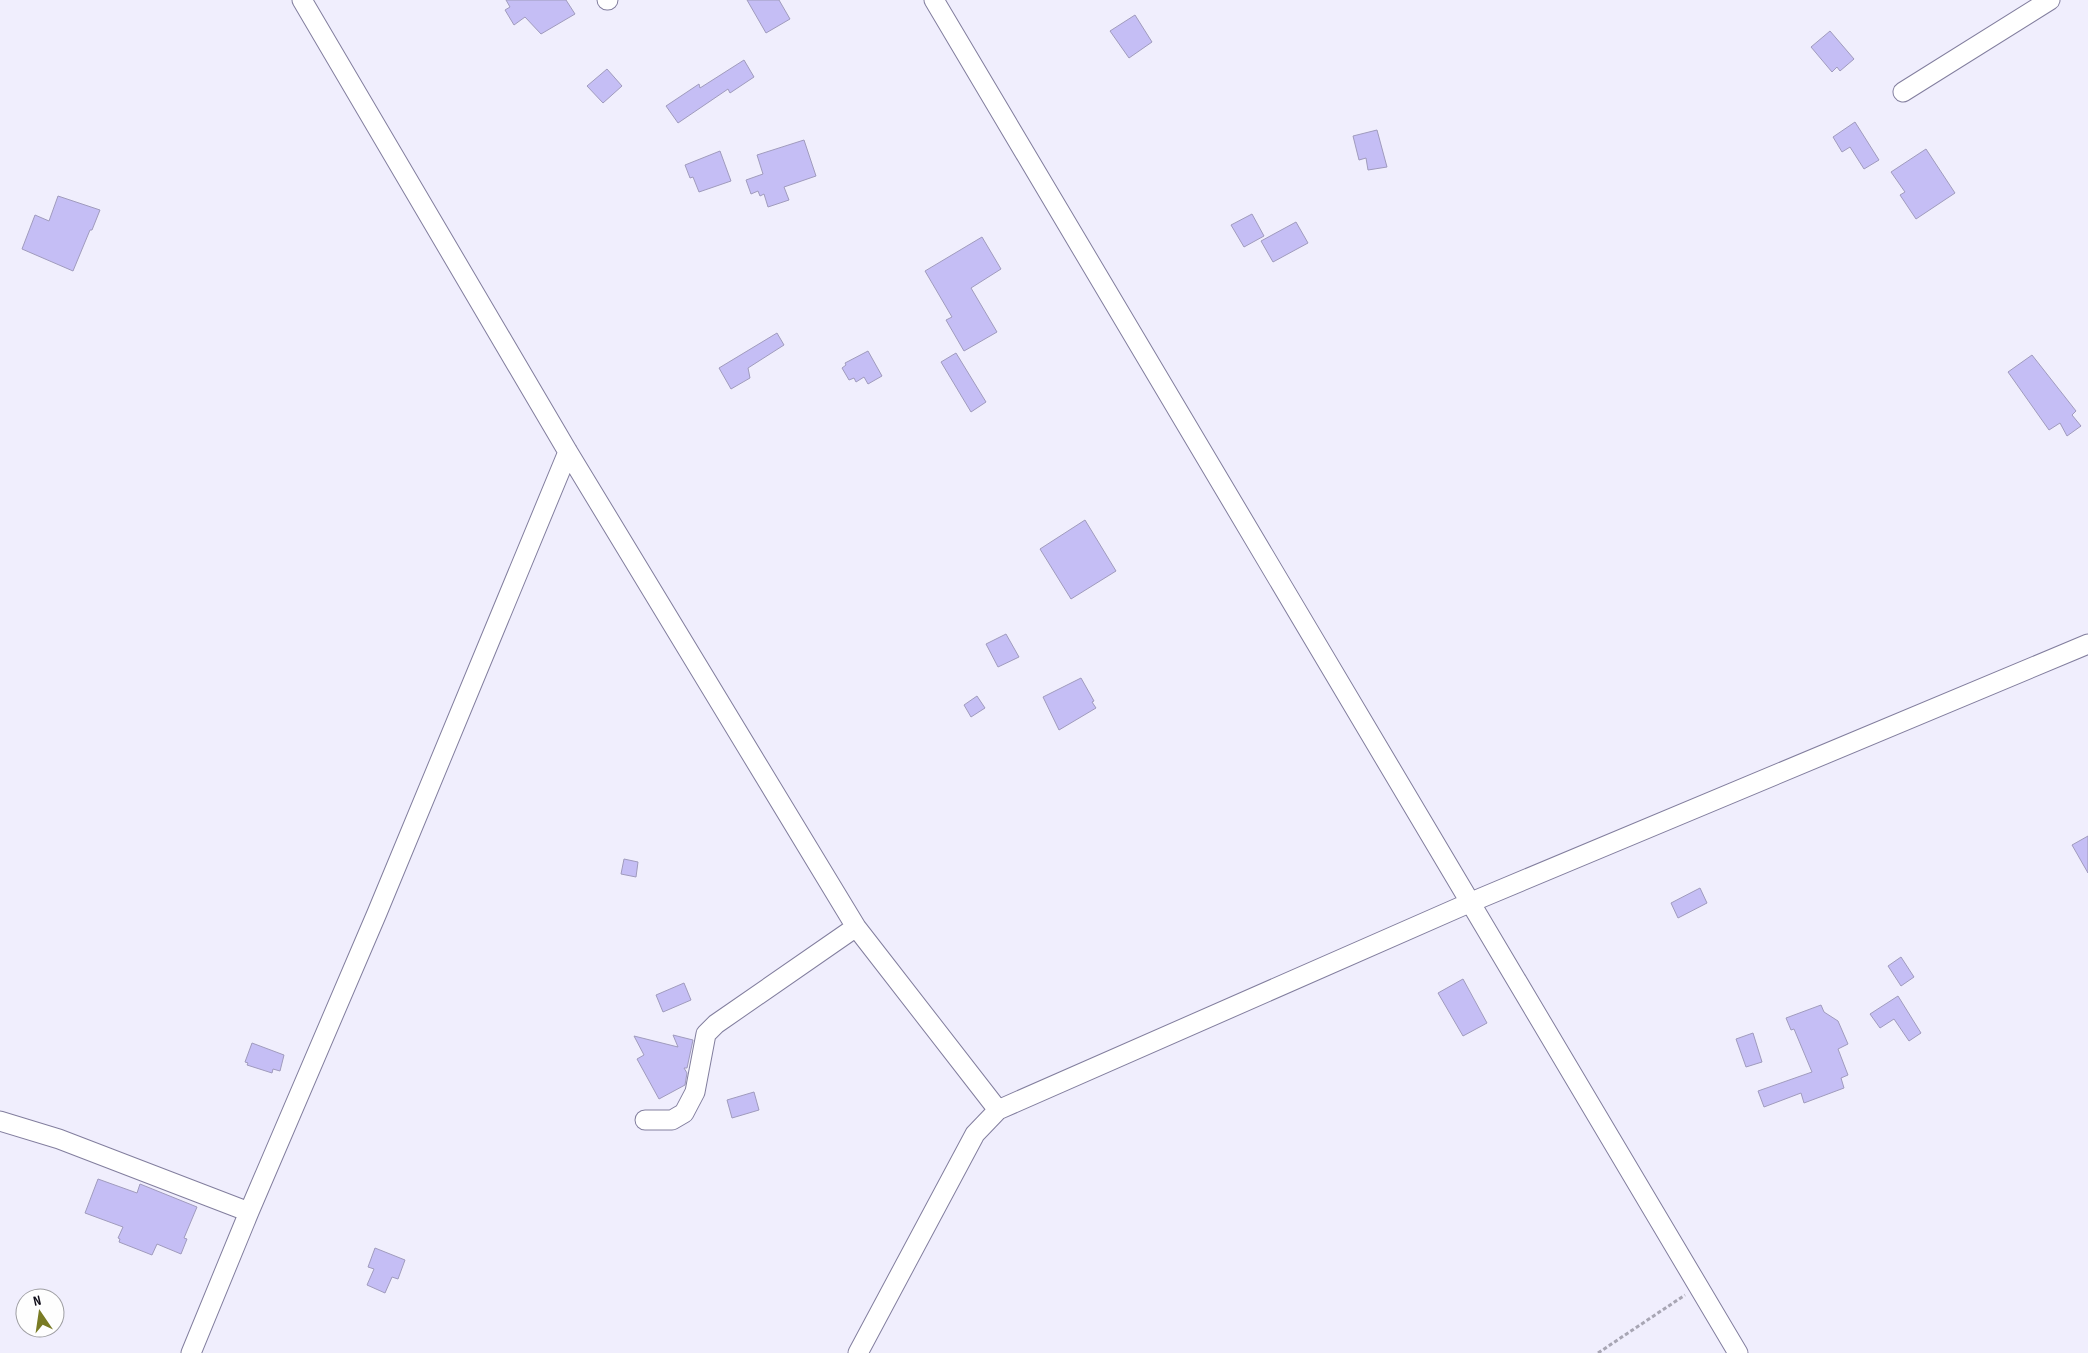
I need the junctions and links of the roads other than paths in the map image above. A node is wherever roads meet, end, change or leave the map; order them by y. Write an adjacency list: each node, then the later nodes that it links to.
1 (302, 0): 5 (street)
2 (934, 0): 7 (street)
3 (2050, 0): 4 (street)
4 (1903, 92)
5 (568, 452): 8 (street); 12 (street)
6 (2088, 644): 7 (street)
7 (1469, 903): 9 (street); 15 (street)
8 (856, 926): 9 (street); 10 (street)
9 (998, 1110): 14 (street)
10 (645, 1120)
11 (0, 1121): 12 (street)
12 (249, 1212): 13 (street)
13 (191, 1353)
14 (858, 1353)
15 (1738, 1353)

